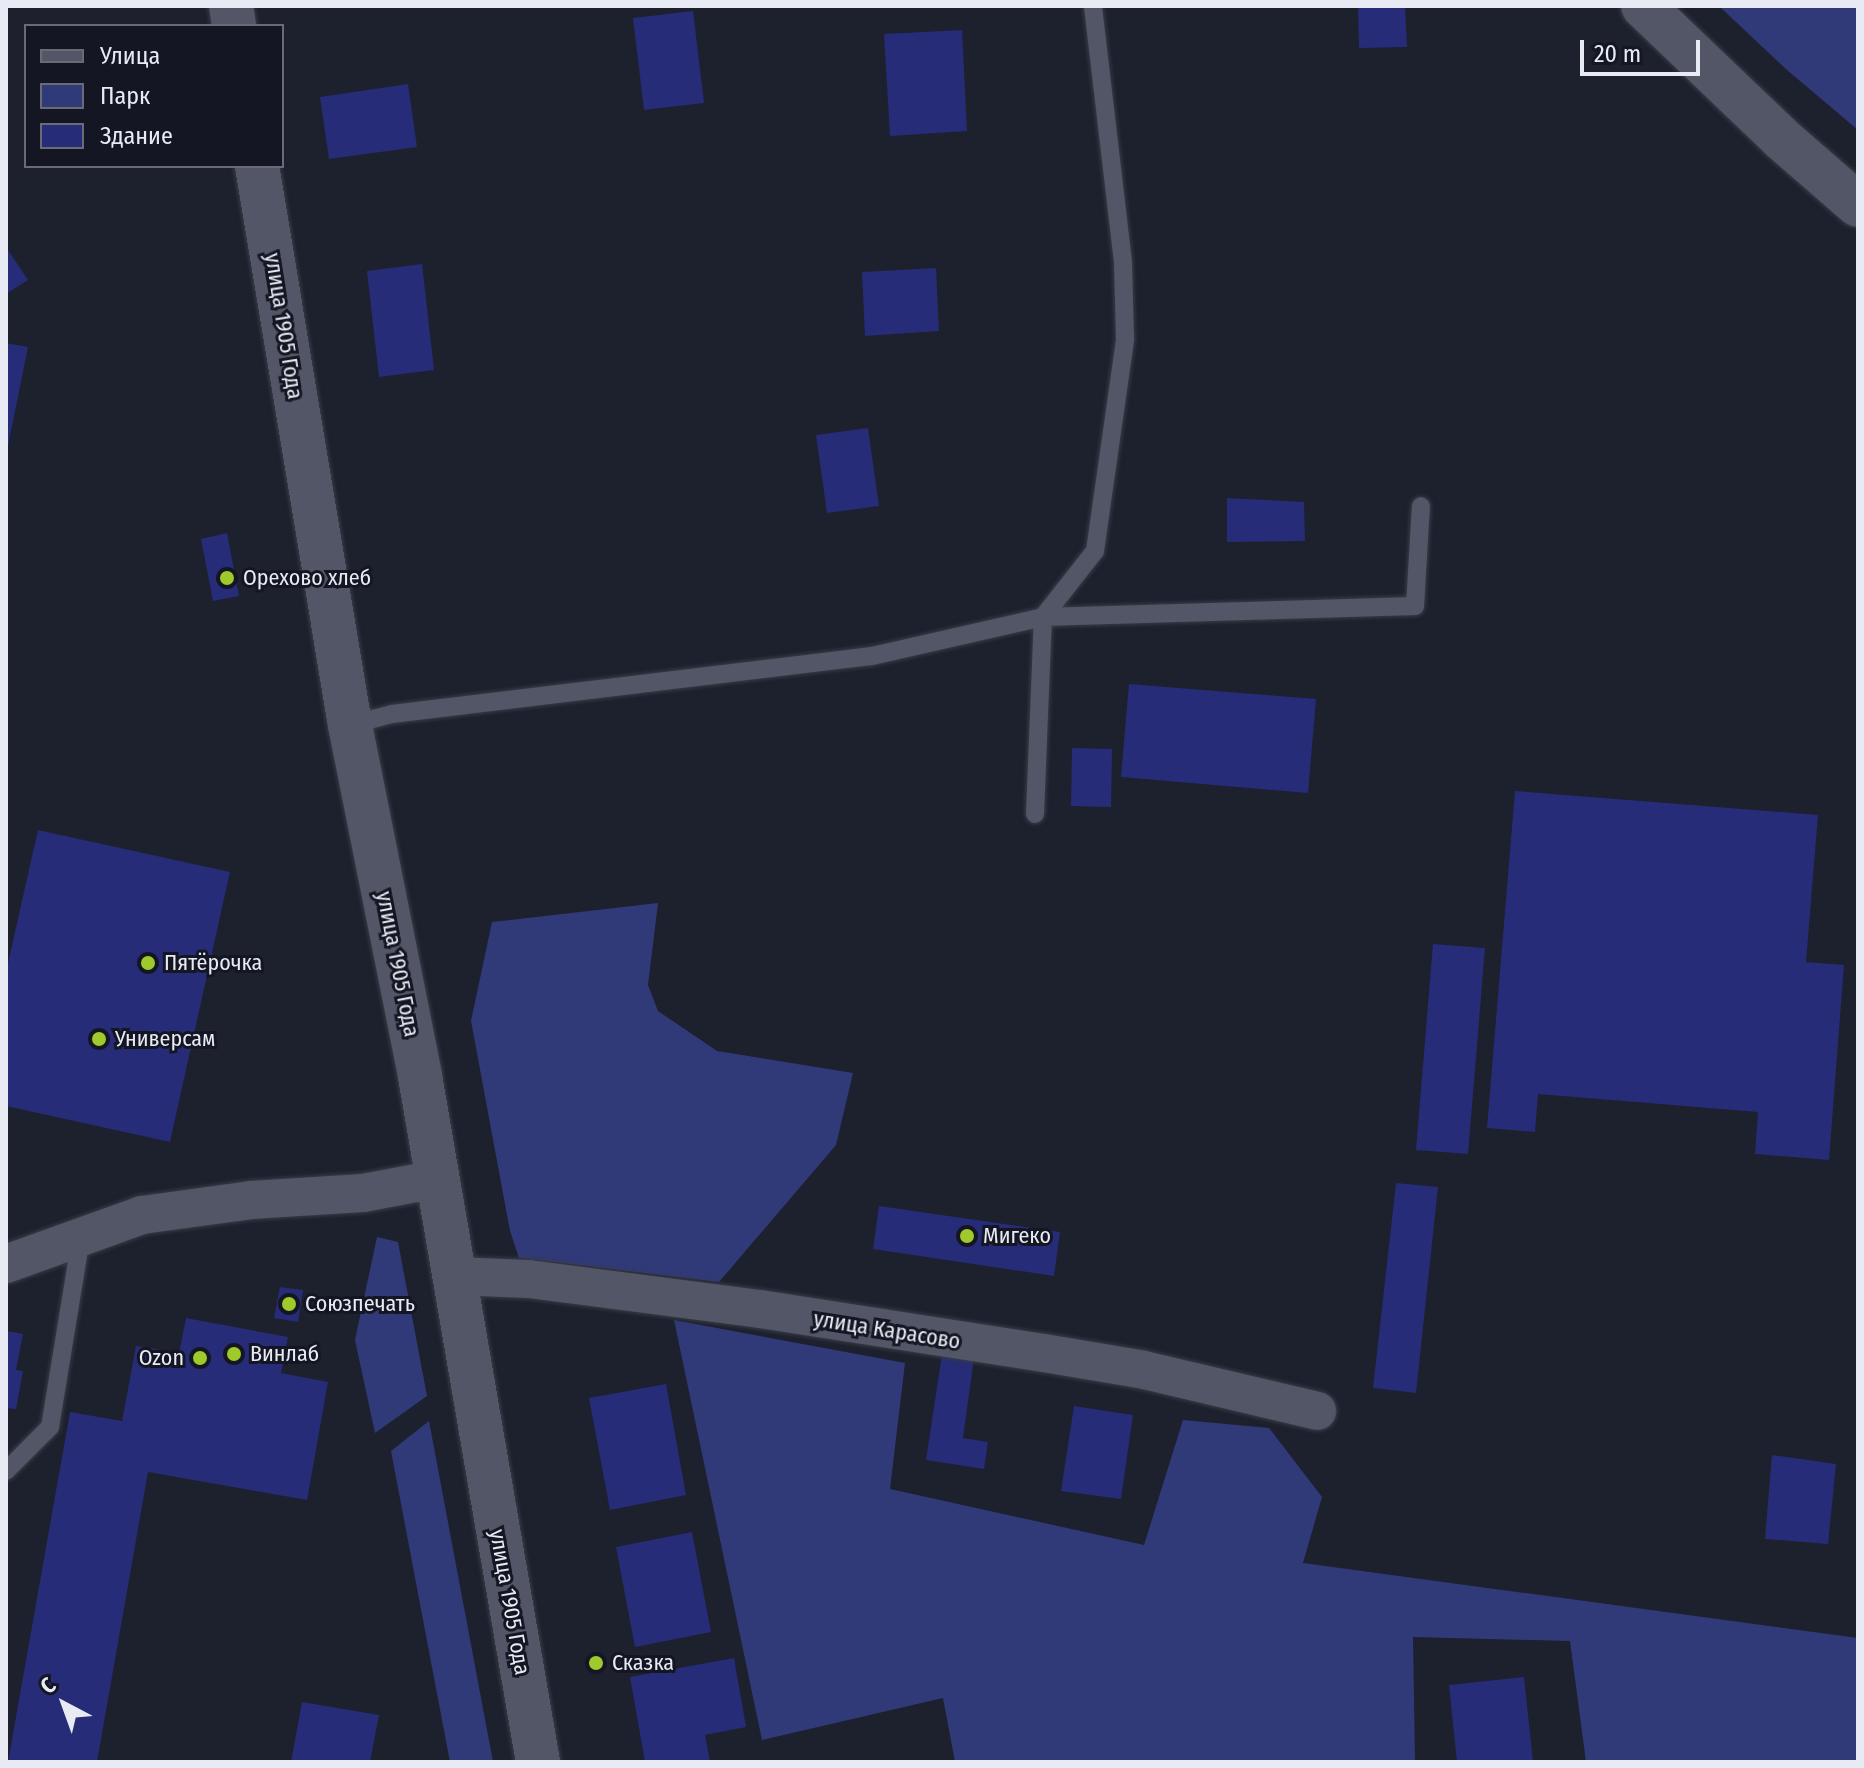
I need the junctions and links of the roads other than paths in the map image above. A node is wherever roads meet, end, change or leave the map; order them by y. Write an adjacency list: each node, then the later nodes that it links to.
1 (1093, 6): 6 (lane)
2 (1643, 6): 4 (street)
3 (257, 168): 7 (street, улица 1905 Года)
4 (1858, 205)
5 (1421, 506): 6 (lane)
6 (1043, 617): 7 (lane); 8 (lane)
7 (350, 725): 9 (street, улица 1905 Года)
8 (1035, 814)
9 (437, 1179): 10 (street); 12 (street, улица 1905 Года)
10 (81, 1237): 11 (street); 14 (lane)
11 (6, 1264)
12 (453, 1276): 13 (street, улица Карасово); 15 (street, улица 1905 Года)
13 (1317, 1411)
14 (6, 1471)
15 (538, 1762)

